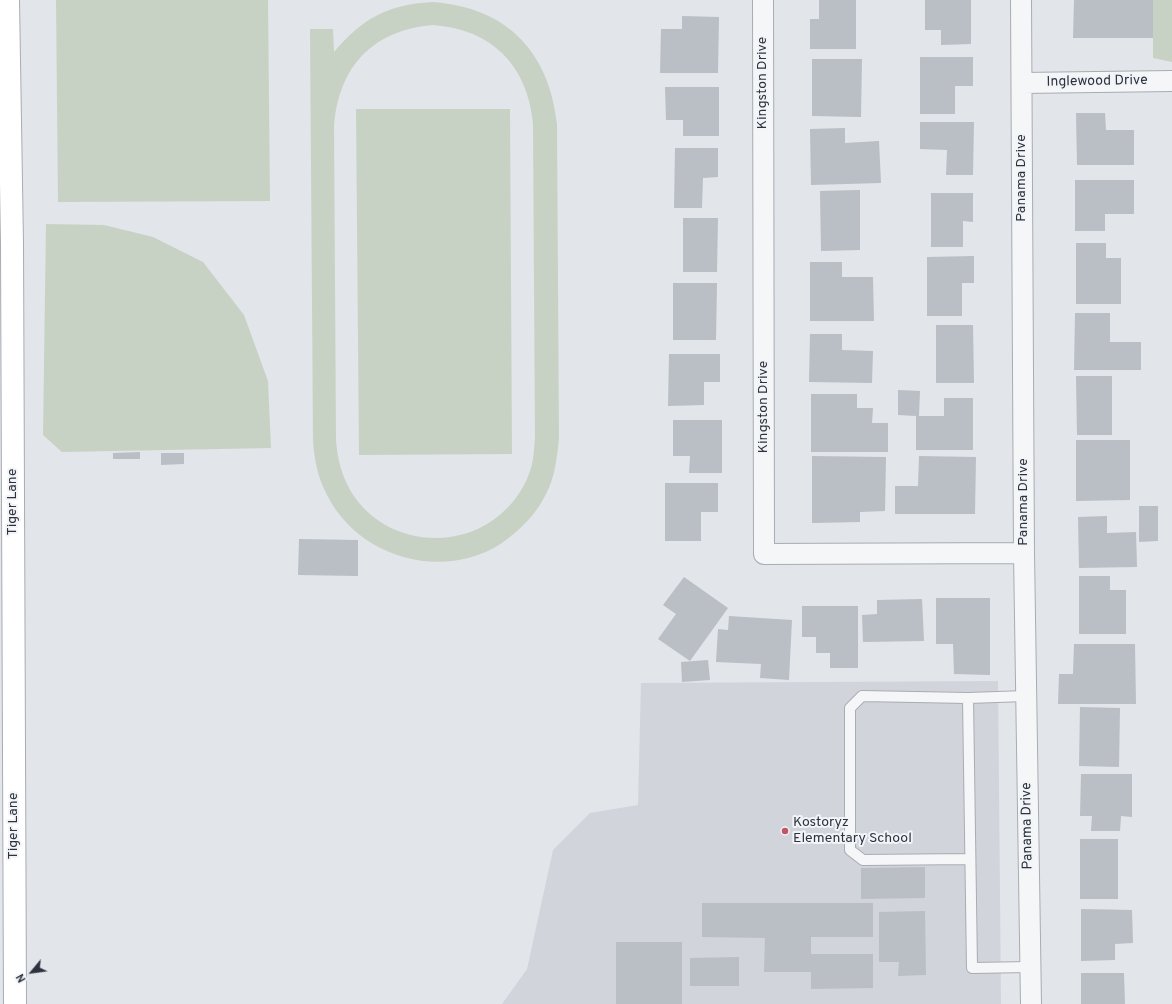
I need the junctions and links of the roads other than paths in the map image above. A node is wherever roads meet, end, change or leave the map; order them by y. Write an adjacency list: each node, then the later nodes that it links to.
1 (8, 0): 6 (street, Tiger Lane)
2 (763, 0): 7 (street, Kingston Drive)
3 (1021, 0): 5 (street, Panama Drive)
4 (1172, 81): 5 (street, Inglewood Drive)
5 (1022, 83): 7 (street, Panama Drive)
6 (6, 244): 12 (street, Tiger Lane)
7 (1024, 553): 8 (street, Panama Drive)
8 (1026, 696): 9 (lane); 11 (street, Panama Drive)
9 (968, 698): 10 (lane); 10 (lane)
10 (970, 859): 11 (lane)
11 (1030, 967): 13 (street, Panama Drive)
12 (15, 1004)
13 (1031, 1004)

